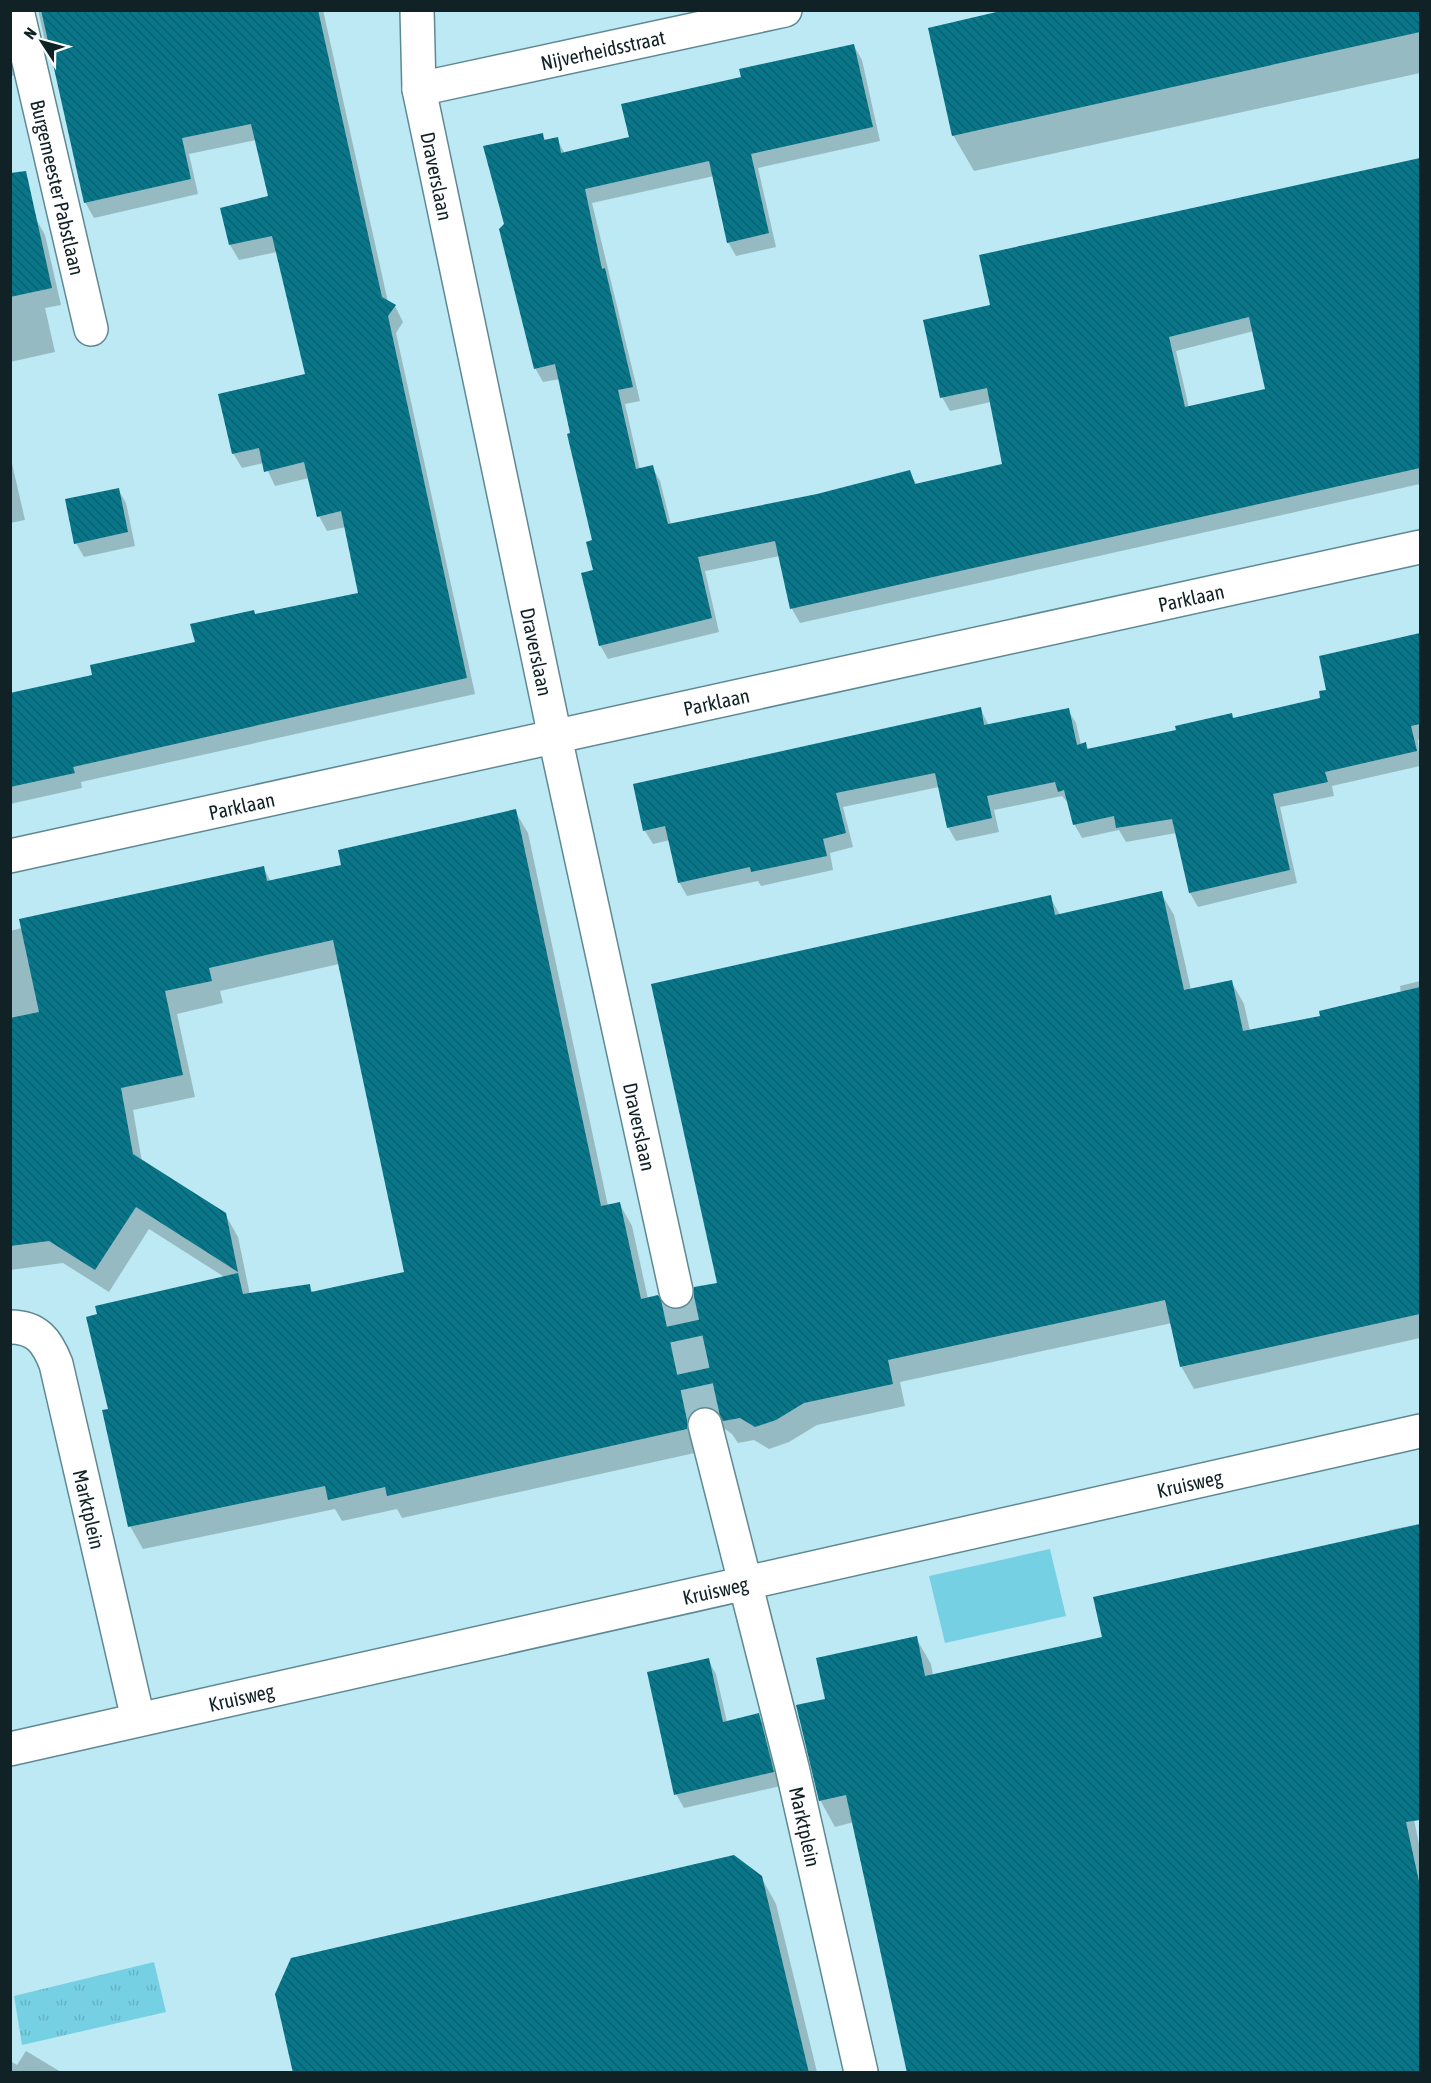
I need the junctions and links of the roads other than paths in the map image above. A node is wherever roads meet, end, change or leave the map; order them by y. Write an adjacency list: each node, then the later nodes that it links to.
1 (17, 10): 5 (street, Burgemeester Pabstlaan)
2 (417, 10): 4 (street, Draverslaan)
3 (785, 10): 4 (street, Nijverheidsstraat)
4 (419, 89): 7 (street, Draverslaan)
5 (91, 329)
6 (1420, 546): 7 (street, Parklaan)
7 (555, 737): 8 (street, Parklaan); 9 (street, Draverslaan)
8 (10, 856)
9 (676, 1291)
10 (10, 1327): 14 (street, Marktplein)
11 (705, 1425): 13 (street)
12 (1420, 1431): 13 (street, Kruisweg)
13 (744, 1583): 14 (street, Kruisweg); 16 (street, Marktplein)
14 (138, 1719): 15 (street, Kruisweg)
15 (10, 1749)
16 (861, 2073)

